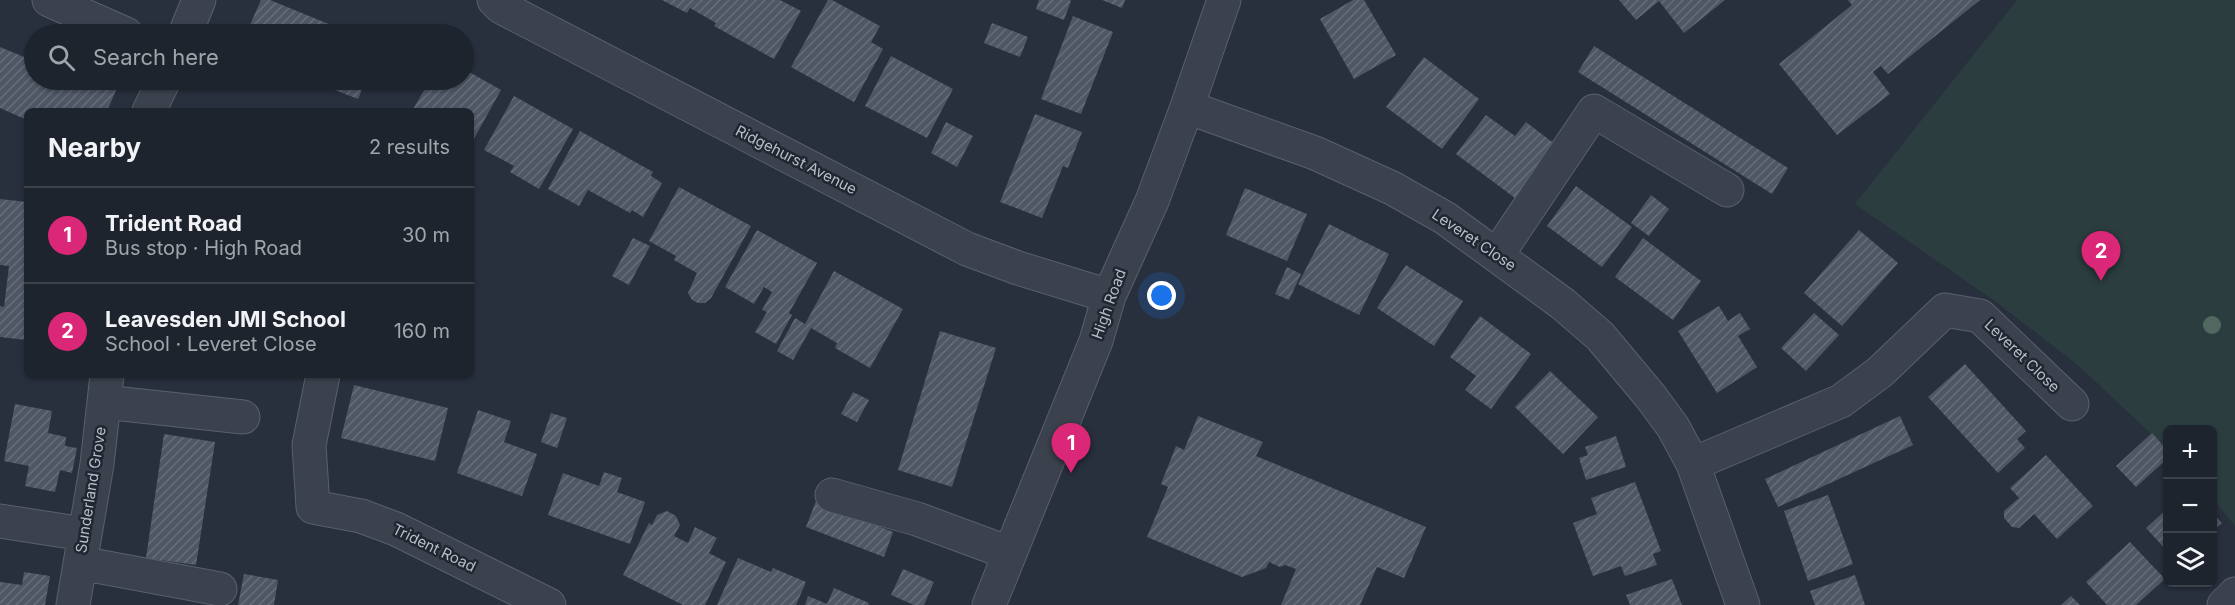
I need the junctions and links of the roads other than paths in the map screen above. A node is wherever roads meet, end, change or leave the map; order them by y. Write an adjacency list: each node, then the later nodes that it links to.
1 (49, 0): 5 (street)
2 (199, 0): 6 (street)
3 (494, 0): 12 (street, Ridgehurst Avenue)
4 (1224, 0): 8 (street, High Road)
5 (103, 24)
6 (189, 24)
7 (159, 90): 9 (street)
8 (1187, 107): 11 (street, Leveret Close); 12 (street, High Road)
9 (150, 108)
10 (1727, 190): 11 (street)
11 (1497, 255): 17 (street, Leveret Close)
12 (1109, 296): 21 (street, High Road)
13 (322, 378): 25 (street, Trident Road)
14 (106, 388): 16 (street); 20 (street, Sunderland Grove)
15 (2072, 404): 17 (street, Leveret Close)
16 (243, 417)
17 (1693, 464): 27 (street, Leveret Close)
18 (832, 495): 21 (street)
19 (0, 521): 20 (street)
20 (82, 549): 22 (street); 24 (street, Sunderland Grove)
21 (1009, 553): 26 (street, High Road)
22 (220, 589)
23 (2235, 594): 28 (street)
24 (73, 605)
25 (549, 605)
26 (989, 605)
27 (1743, 605)
28 (2224, 605)

